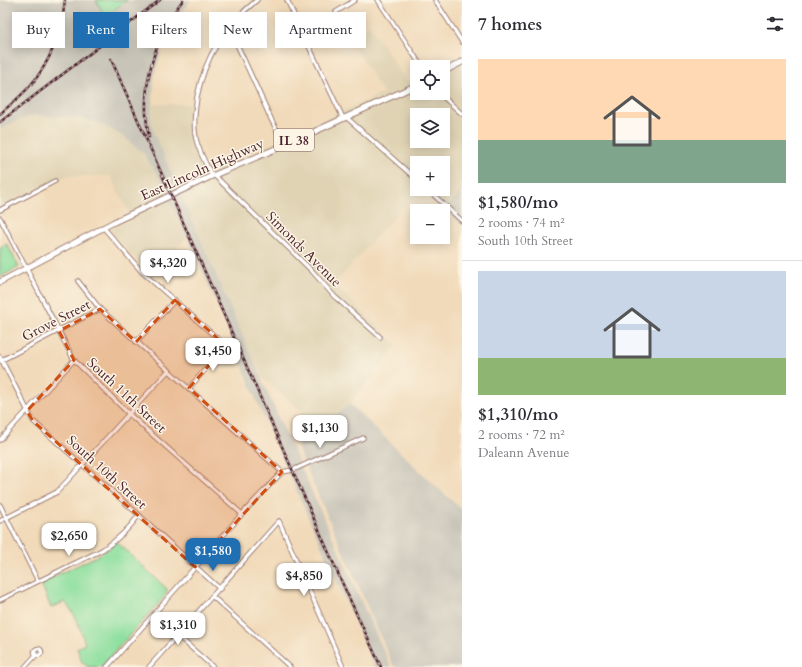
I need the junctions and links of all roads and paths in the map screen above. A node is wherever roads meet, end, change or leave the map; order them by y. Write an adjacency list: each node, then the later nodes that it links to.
1 (257, 0): 6 (street)
2 (287, 0): 17 (street)
3 (355, 0): 7 (street)
4 (378, 0): 11 (street)
5 (435, 0): 8 (street)
6 (243, 12)
7 (336, 12)
8 (462, 42)
9 (215, 48): 20 (street)
10 (239, 48): 18 (street)
11 (417, 60)
12 (462, 62): 13 (main road)
13 (450, 68)
14 (410, 88): 17 (main road, East Lincoln Highway / IL 38)
15 (447, 100): 16 (street)
16 (462, 114)
17 (344, 117): 18 (main road, East Lincoln Highway / IL 38); 19 (street)
18 (285, 145): 20 (main road, East Lincoln Highway / IL 38)
19 (410, 174)
20 (213, 175): 26 (main road, East Lincoln Highway / IL 38); 33 (street, Simonds Avenue)
21 (55, 180): 23 (street)
22 (435, 196): 25 (street)
23 (0, 210)
24 (0, 218): 27 (street, South 11th Street)
25 (462, 221)
26 (103, 227): 27 (main road, East Lincoln Highway / IL 38); 30 (street)
27 (26, 268): 29 (main road, East Lincoln Highway / IL 38); 32 (street, South 11th Street)
28 (78, 281): 31 (street)
29 (0, 282)
30 (175, 300): 34 (street); 38 (street)
31 (100, 309): 32 (street, Grove Street); 34 (street)
32 (59, 331): 35 (street, Grove Street); 36 (street, South 11th Street)
33 (380, 337)
34 (136, 342): 37 (street)
35 (0, 359): 39 (street, South 10th Street)
36 (74, 360): 39 (street); 40 (street, South 11th Street)
37 (169, 370): 38 (street); 40 (street)
38 (189, 388): 44 (street)
39 (28, 411): 42 (street); 43 (street, South 10th Street)
40 (129, 414): 43 (street); 46 (street, South 11th Street)
41 (363, 438): 44 (street)
42 (0, 440)
43 (82, 464): 47 (street, South 10th Street); 48 (street)
44 (282, 472): 46 (street)
45 (0, 505): 48 (street)
46 (242, 514): 50 (street)
47 (139, 515): 50 (street, South 10th Street); 51 (street)
48 (6, 518): 49 (street); 51 (street)
49 (0, 521)
50 (195, 567): 52 (street, South 10th Street); 55 (street)
51 (38, 581): 54 (street)
52 (220, 588): 53 (street); 63 (street)
53 (213, 597): 56 (street); 62 (street)
54 (0, 600)
55 (154, 615): 56 (street); 59 (street)
56 (178, 636): 60 (street); 61 (street)
57 (36, 655): 58 (street)
58 (25, 667)
59 (107, 667)
60 (149, 667)
61 (213, 667)
62 (290, 667)
63 (343, 667)

